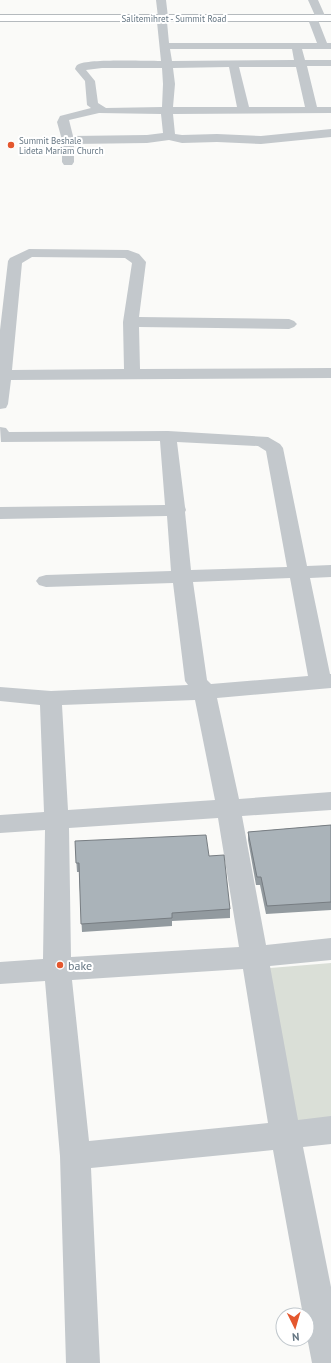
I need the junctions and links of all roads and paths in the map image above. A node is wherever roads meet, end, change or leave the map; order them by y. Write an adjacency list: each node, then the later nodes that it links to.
1 (161, 0): 6 (street)
2 (313, 0): 4 (street)
3 (0, 18): 5 (main road)
4 (322, 19): 6 (main road); 8 (main road); 11 (street)
5 (17, 20): 6 (main road); 7 (main road)
6 (162, 20): 9 (street)
7 (0, 22)
8 (331, 22)
9 (166, 46): 10 (street); 15 (street)
10 (297, 46): 11 (street); 13 (street)
11 (327, 46)
12 (233, 63): 13 (street); 15 (street); 19 (street)
13 (300, 63): 14 (street); 17 (street)
14 (331, 63)
15 (166, 64): 16 (street); 20 (street)
16 (98, 110): 20 (street); 23 (street)
17 (312, 110): 18 (street); 19 (street)
18 (331, 110)
19 (244, 111): 20 (street)
20 (167, 112): 22 (street)
21 (331, 135): 22 (street)
22 (169, 136): 23 (street)
23 (68, 140): 24 (street)
24 (68, 162)
25 (131, 322): 26 (street); 28 (street); 29 (street)
26 (289, 324)
27 (331, 373): 28 (street)
28 (132, 374): 29 (street)
29 (3, 375): 30 (street)
30 (0, 404)
31 (0, 435): 32 (street)
32 (168, 436): 33 (street); 35 (street)
33 (177, 510): 34 (street); 37 (street)
34 (0, 513)
35 (299, 571): 36 (street); 37 (street); 39 (street)
36 (331, 571)
37 (182, 576): 38 (street); 40 (street)
38 (46, 582)
39 (326, 681): 40 (street)
40 (205, 692): 42 (street); 44 (street)
41 (0, 694): 42 (street)
42 (51, 698): 45 (street)
43 (331, 801): 44 (street)
44 (229, 809): 45 (street); 48 (street)
45 (57, 820): 46 (street); 49 (street)
46 (0, 824)
47 (331, 949): 48 (street)
48 (254, 956): 49 (street); 52 (street)
49 (58, 968): 50 (street); 53 (street)
50 (0, 973)
51 (331, 1130): 52 (street)
52 (285, 1134): 53 (street); 55 (street)
53 (75, 1156): 54 (street)
54 (83, 1363)
55 (329, 1363)

